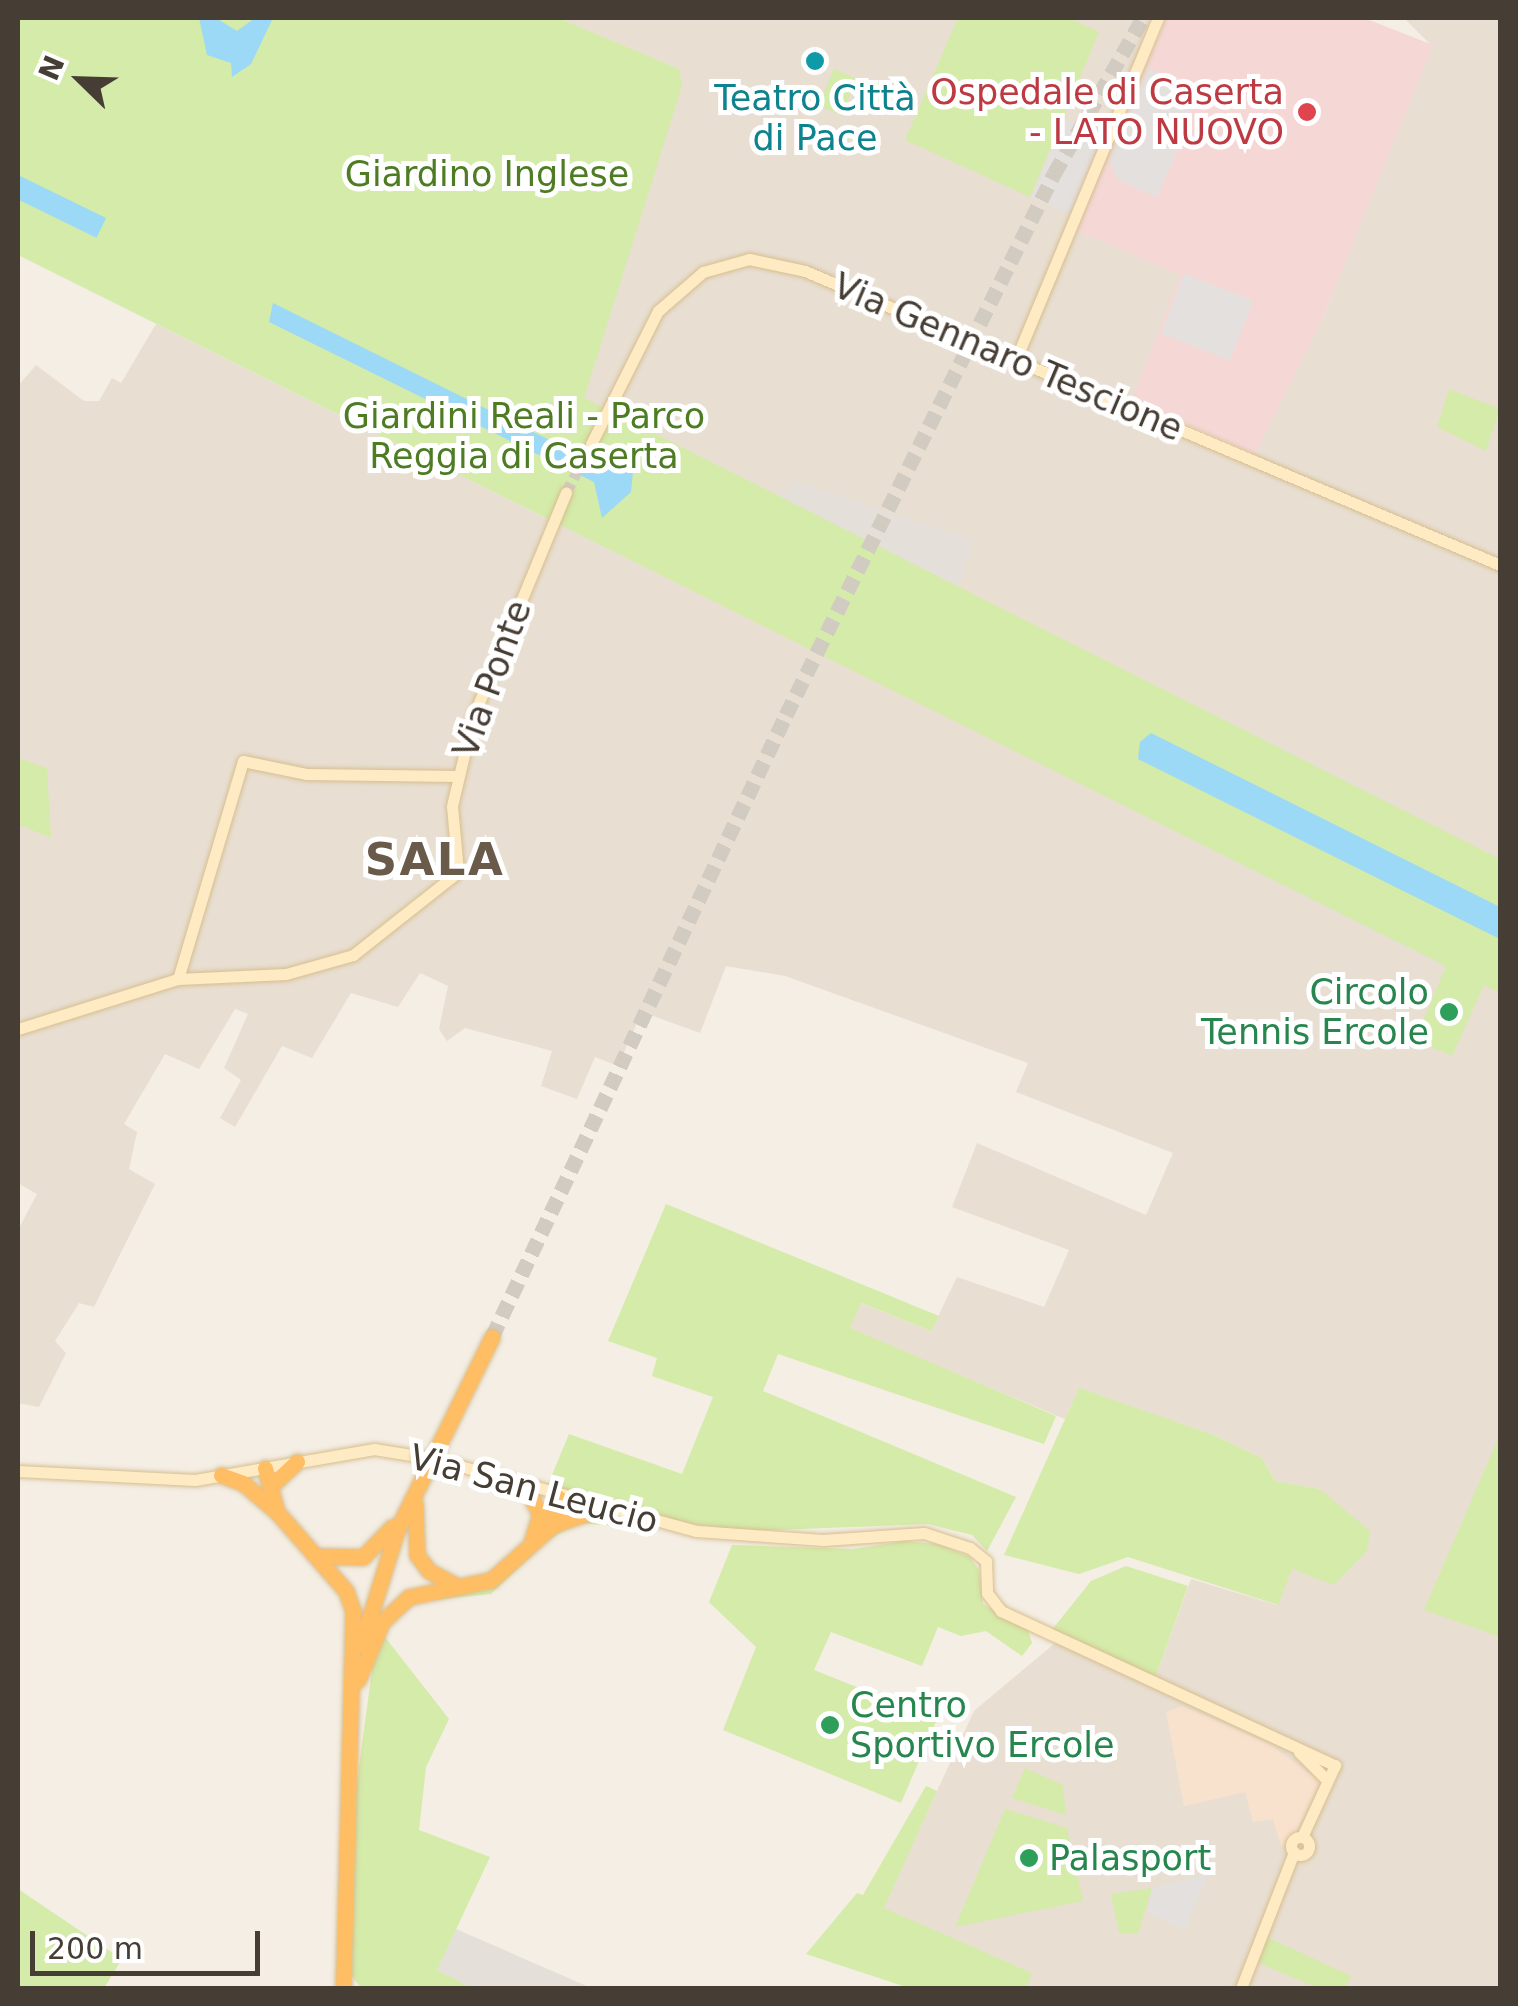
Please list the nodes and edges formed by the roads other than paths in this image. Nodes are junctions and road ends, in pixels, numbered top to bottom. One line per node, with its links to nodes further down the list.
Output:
1 (1158, 18): 2 (street)
2 (1016, 359): 3 (street, Via Gennaro Tescione); 5 (street, Via Gennaro Tescione)
3 (591, 444)
4 (566, 493): 6 (street, Via Ponte)
5 (1500, 565)
6 (457, 776): 7 (street, Via Ponte); 7 (street)
7 (178, 979): 8 (street)
8 (18, 1029)
9 (492, 1337): 14 (highway)
10 (297, 1462): 11 (street, Via San Leucio); 15 (street, Via San Leucio, bridge); 16 (highway)
11 (265, 1468): 13 (street, Via San Leucio); 16 (highway)
12 (18, 1472): 13 (street, Via San Leucio)
13 (221, 1475): 16 (highway)
14 (418, 1484): 20 (highway); 21 (highway); 22 (highway)
15 (526, 1487): 17 (street, Via San Leucio); 19 (highway)
16 (266, 1489): 20 (highway)
17 (558, 1497): 18 (street, Via San Leucio); 19 (highway)
18 (599, 1509): 19 (highway); 23 (street, Via San Leucio)
19 (546, 1520): 21 (highway)
20 (316, 1556): 22 (highway)
21 (462, 1587): 22 (highway)
22 (350, 1703): 25 (highway)
23 (1298, 1752): 24 (street); 24 (street)
24 (1327, 1780): 26 (street)
25 (343, 1988)
26 (1241, 1988)

